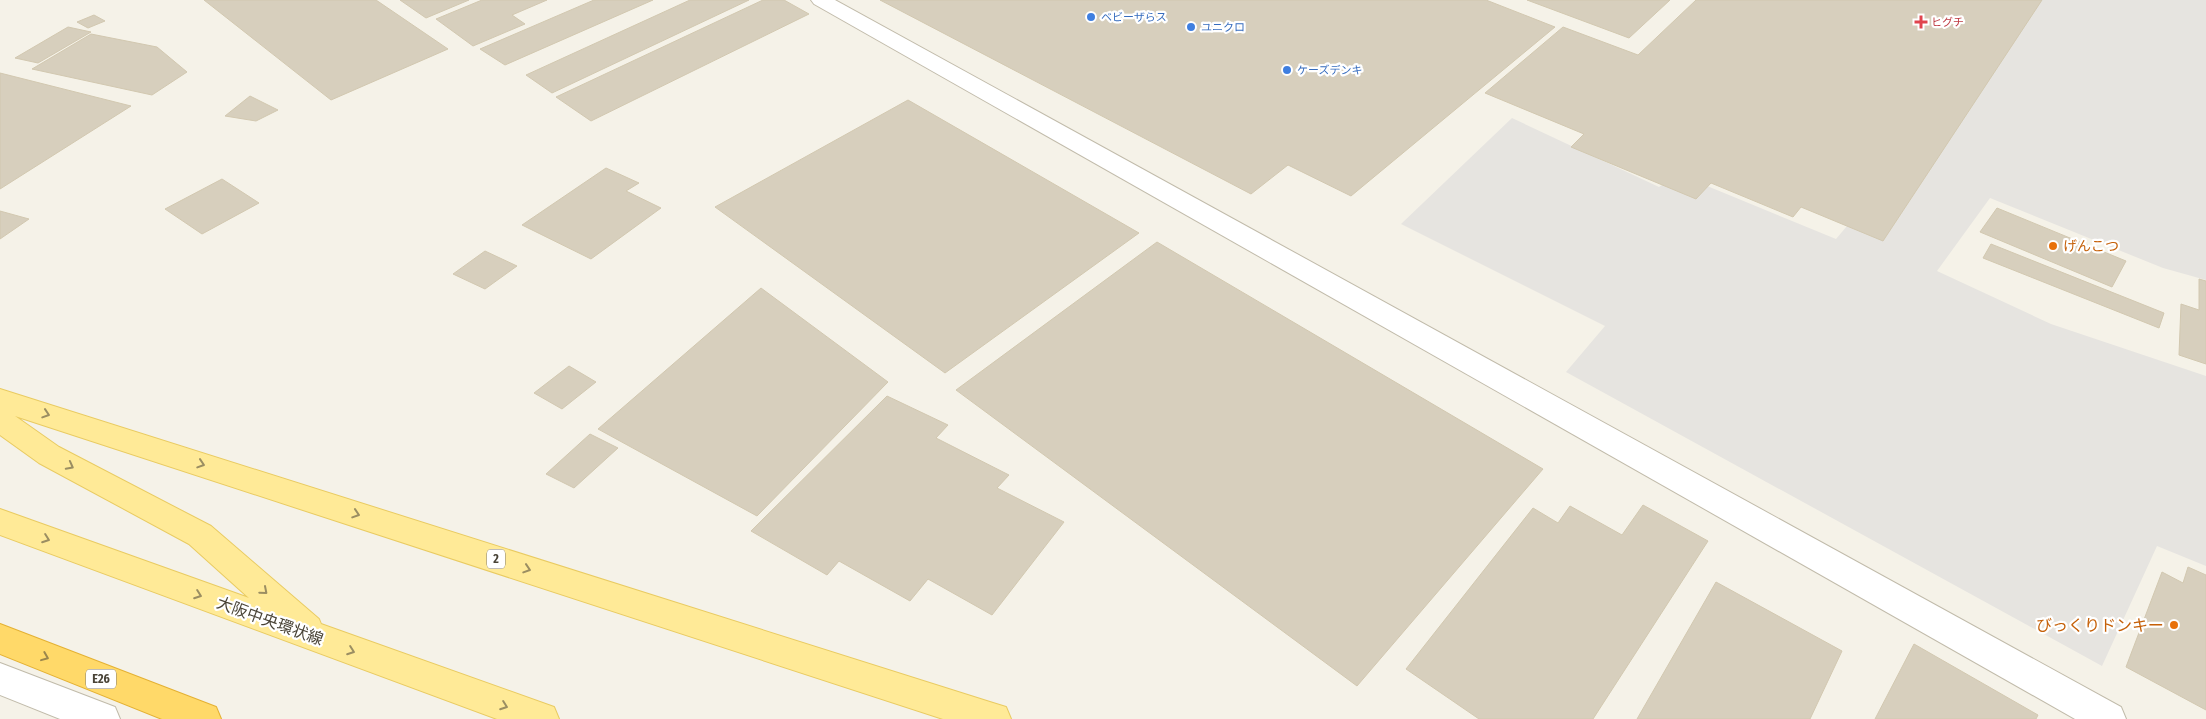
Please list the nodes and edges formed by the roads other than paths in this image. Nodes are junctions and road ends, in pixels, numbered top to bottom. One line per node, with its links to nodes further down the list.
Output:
1 (821, 0): 12 (street)
2 (0, 400): 11 (main road, 2, one-way to 11)
3 (0, 420): 6 (main road, one-way to 6)
4 (0, 522): 6 (main road, 大阪中央環状線, one-way to 6)
5 (0, 639): 9 (highway, E26, one-way to 9)
6 (318, 639): 10 (main road, 大阪中央環状線, one-way to 10)
7 (0, 679): 8 (street)
8 (102, 719)
9 (203, 719)
10 (541, 719)
11 (993, 719)
12 (2108, 719)

